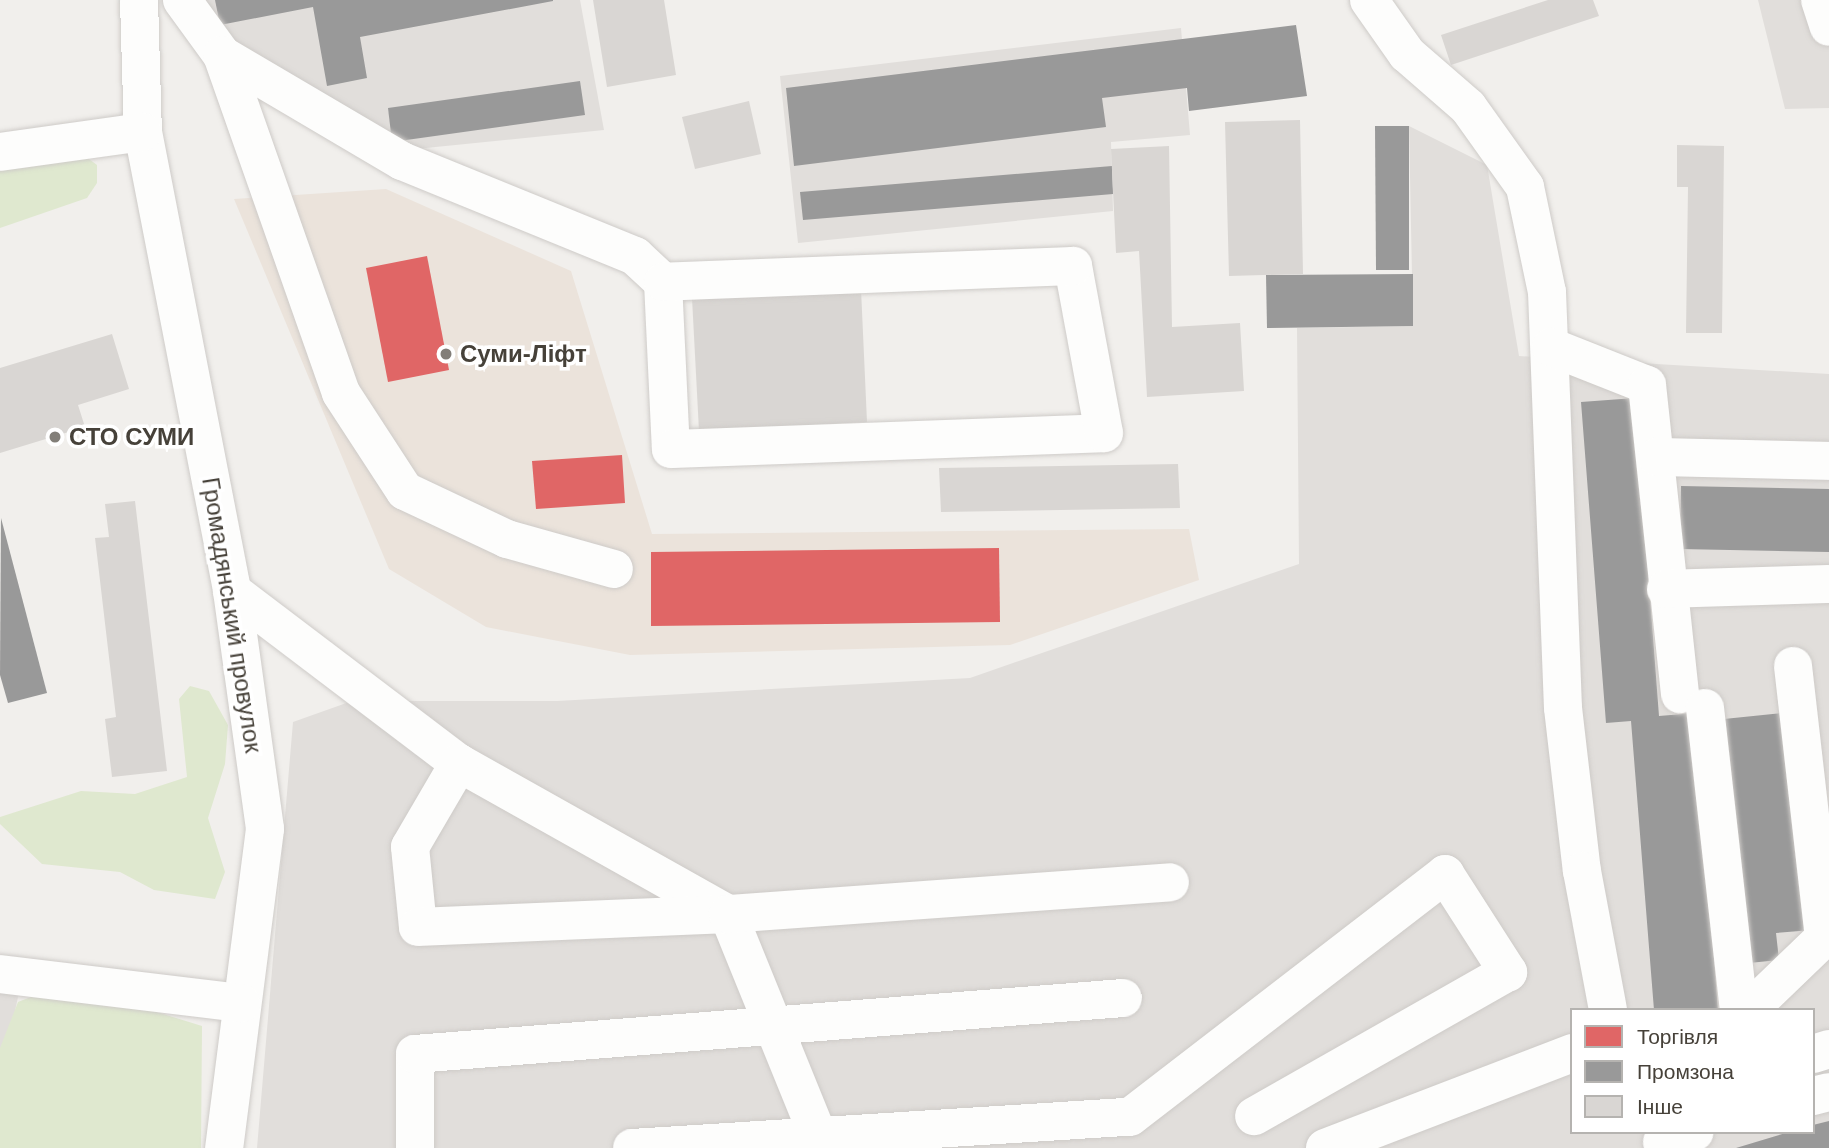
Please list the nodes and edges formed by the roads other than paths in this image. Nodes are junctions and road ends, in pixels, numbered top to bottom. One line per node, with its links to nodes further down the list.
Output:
1 (139, 0): 7 (street, Громадянський провулок)
2 (182, 0): 6 (street)
3 (1369, 0): 10 (street)
4 (1820, 0): 5 (street)
5 (1829, 27)
6 (222, 55): 9 (street); 13 (street)
7 (143, 132): 8 (street); 16 (street, Громадянський провулок)
8 (0, 152)
9 (663, 282): 9 (street)
10 (1550, 347): 11 (street); 25 (street)
11 (1657, 457): 12 (street); 15 (street)
12 (1829, 461)
13 (614, 569)
14 (1829, 584): 15 (street)
15 (1666, 589): 26 (street)
16 (232, 591): 18 (street); 24 (street, Громадянський провулок)
17 (1793, 666): 21 (street)
18 (459, 763): 20 (street); 20 (street)
19 (1170, 882): 20 (street)
20 (727, 914): 28 (street)
21 (1826, 936): 27 (street)
22 (0, 974): 24 (street)
23 (1123, 998): 28 (street)
24 (241, 1003): 32 (street, Громадянський провулок)
25 (1608, 1008)
26 (1739, 1008)
27 (1751, 1008)
28 (771, 1022): 31 (street); 33 (street)
29 (1570, 1054): 35 (street)
30 (1254, 1116): 31 (street)
31 (819, 1138): 34 (street)
32 (224, 1148)
33 (415, 1148)
34 (632, 1148)
35 (1325, 1148)

